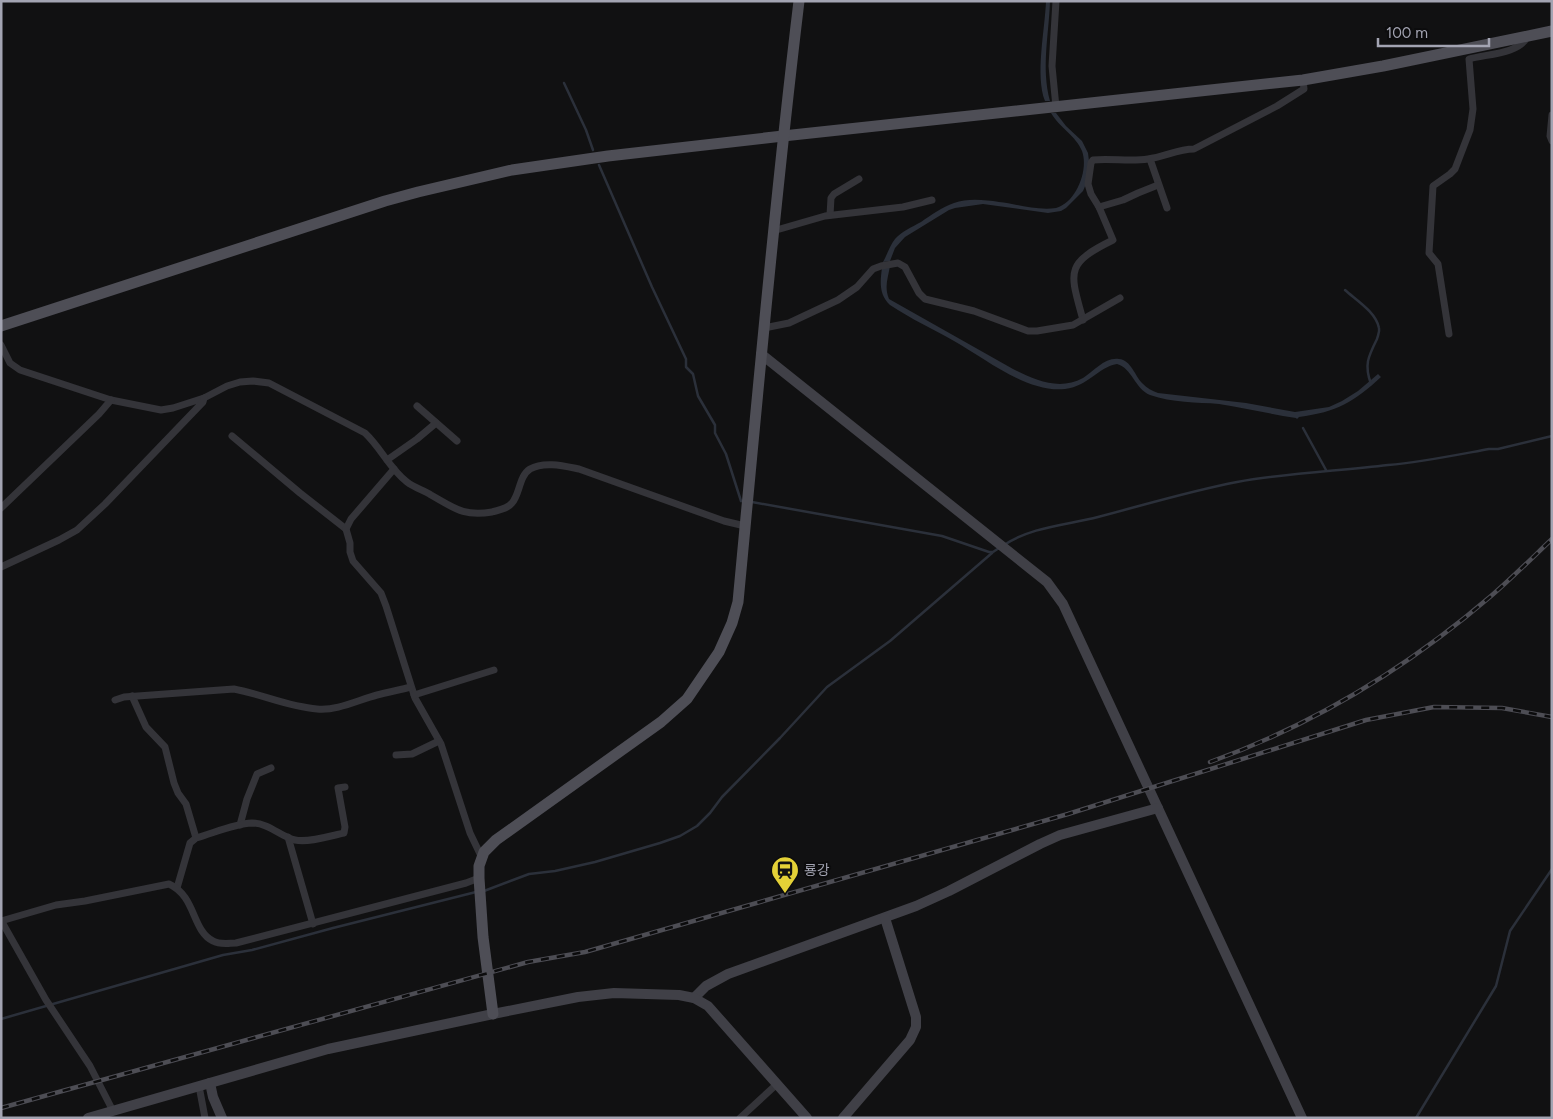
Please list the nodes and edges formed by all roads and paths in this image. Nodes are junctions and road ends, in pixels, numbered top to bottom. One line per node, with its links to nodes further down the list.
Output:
1 (799, 1): 8 (main road)
2 (1056, 1): 6 (street)
3 (1551, 34): 4 (main road)
4 (1527, 37): 5 (main road); 22 (street)
5 (1302, 80): 6 (main road); 10 (street)
6 (1050, 107): 8 (main road)
7 (1552, 115): 9 (street)
8 (783, 136): 17 (main road); 20 (main road)
9 (1552, 141)
10 (1150, 159): 12 (street); 14 (street)
11 (859, 178): 16 (street)
12 (1158, 185): 14 (street); 15 (street)
13 (932, 200): 16 (street)
14 (1099, 206): 19 (street)
15 (1167, 208)
16 (830, 215): 17 (street)
17 (773, 232): 21 (main road)
18 (1120, 298): 19 (street)
19 (1083, 320): 21 (street)
20 (1, 326)
21 (764, 328): 24 (main road)
22 (1448, 334)
23 (1, 345): 26 (street)
24 (761, 354): 34 (main road); 46 (street)
25 (204, 398): 26 (street); 31 (street); 36 (street)
26 (111, 400): 33 (street)
27 (417, 406): 28 (street)
28 (436, 423): 30 (street); 31 (street)
29 (232, 436): 35 (street)
30 (457, 441)
31 (386, 460): 32 (street)
32 (394, 469): 34 (street); 35 (street)
33 (1, 508)
34 (745, 526): 50 (main road)
35 (346, 529): 38 (street)
36 (1, 567)
37 (494, 670): 40 (street)
38 (411, 687): 39 (street); 40 (street)
39 (132, 696): 41 (street); 49 (street)
40 (414, 696): 42 (street)
41 (115, 700)
42 (439, 741): 43 (street); 50 (street)
43 (396, 755)
44 (271, 768): 47 (street)
45 (345, 787): 48 (street)
46 (1158, 808): 53 (street); 68 (street)
47 (240, 825): 48 (street); 49 (street)
48 (288, 837): 55 (street)
49 (196, 838): 52 (street)
50 (482, 858): 51 (main road)
51 (479, 887): 55 (street); 57 (main road)
52 (178, 888): 54 (street); 55 (street)
53 (885, 918): 56 (street); 67 (street)
54 (2, 921): 61 (street)
55 (312, 924)
56 (694, 998): 57 (street); 59 (street)
57 (493, 1014): 58 (street)
58 (210, 1083): 60 (street); 64 (street)
59 (777, 1084): 65 (street); 66 (street)
60 (199, 1086): 61 (street); 63 (street)
61 (113, 1111): 62 (street)
62 (88, 1118)
63 (205, 1118)
64 (222, 1118)
65 (740, 1118)
66 (807, 1118)
67 (843, 1118)
68 (1302, 1118)

